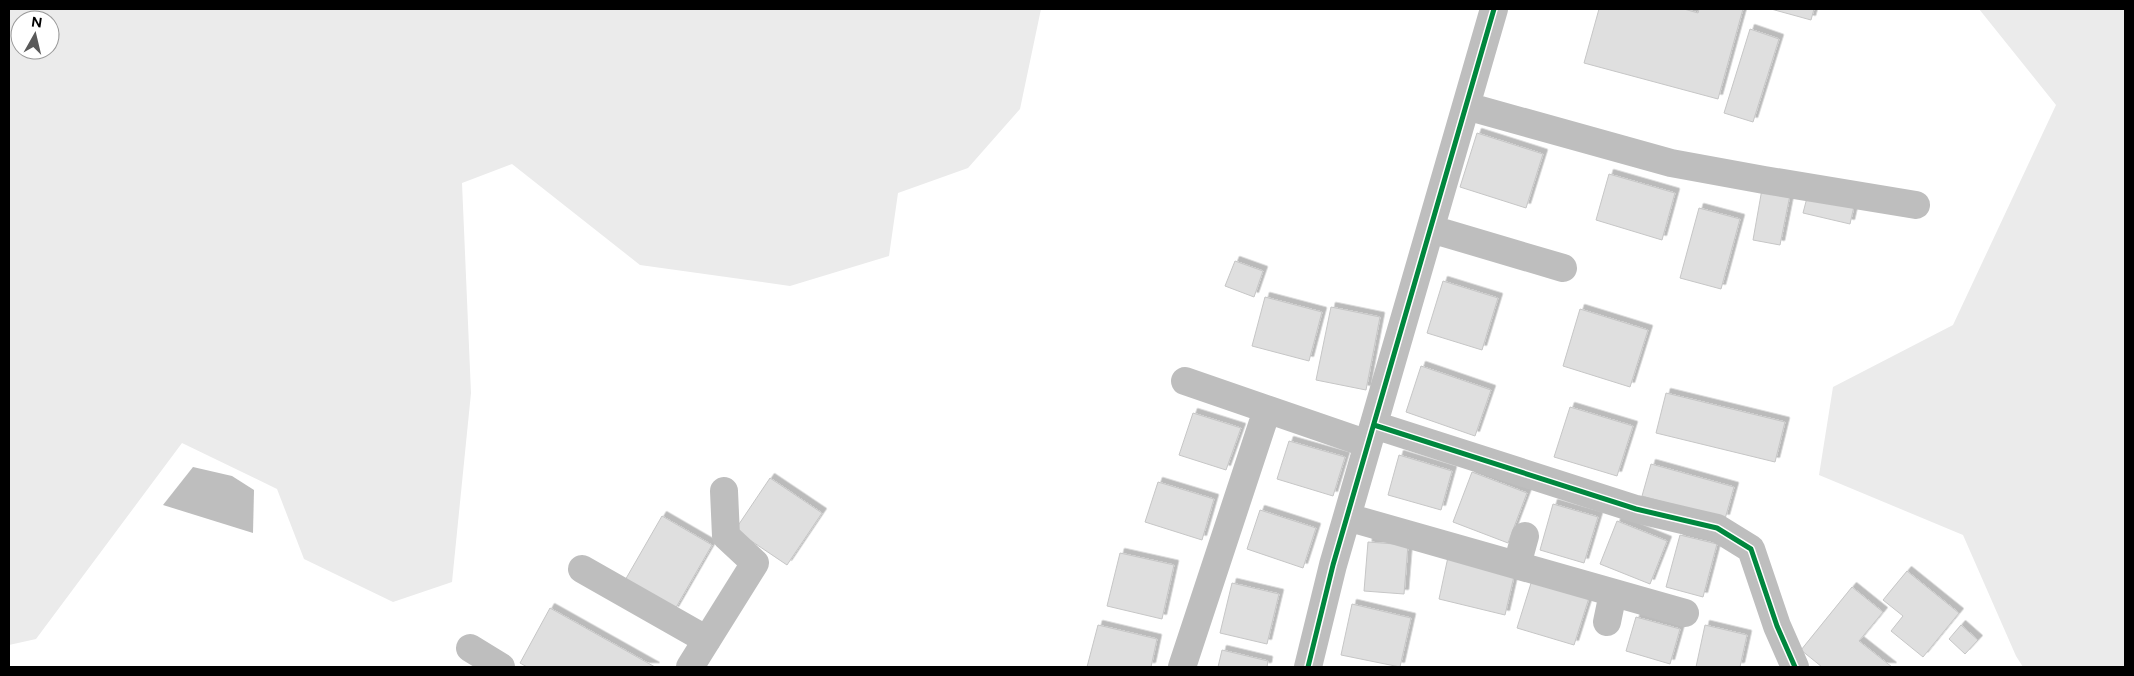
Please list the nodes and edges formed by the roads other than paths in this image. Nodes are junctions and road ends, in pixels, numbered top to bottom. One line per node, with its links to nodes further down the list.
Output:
1 (1494, 9): 2 (street)
2 (1466, 106): 3 (street); 4 (street)
3 (1916, 205)
4 (1431, 229): 5 (street); 8 (street)
5 (1563, 268)
6 (1185, 382): 7 (street)
7 (1267, 410): 8 (street); 21 (street)
8 (1371, 435): 10 (street); 23 (street)
9 (724, 491): 17 (street)
10 (1347, 517): 12 (street); 22 (street)
11 (1525, 536): 12 (street)
12 (1517, 565): 14 (street)
13 (582, 570): 17 (street)
14 (1613, 593): 15 (street); 16 (street)
15 (1685, 613)
16 (1607, 622)
17 (707, 640): 20 (street)
18 (470, 648): 19 (street)
19 (501, 667)
20 (690, 667)
21 (1182, 667)
22 (1308, 667)
23 (1795, 667)

